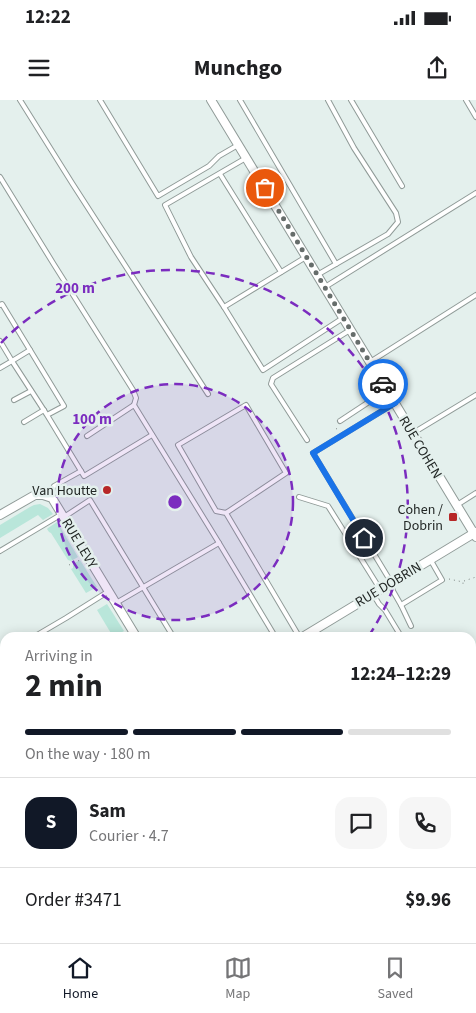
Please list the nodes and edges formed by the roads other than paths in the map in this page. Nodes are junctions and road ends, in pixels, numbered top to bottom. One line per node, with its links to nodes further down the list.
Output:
1 (20, 100): 32 (lane)
2 (100, 100): 9 (lane)
3 (211, 100): 9 (street, RUE COHEN)
4 (240, 100): 16 (lane)
5 (328, 100): 16 (lane)
6 (351, 100): 13 (lane)
7 (466, 100): 8 (lane)
8 (476, 117)
9 (238, 145): 10 (street, RUE COHEN)
10 (246, 158): 11 (lane); 15 (street, RUE COHEN)
11 (220, 174): 17 (lane); 22 (lane)
12 (0, 177): 36 (lane)
13 (402, 186)
14 (476, 193): 19 (lane)
15 (306, 257): 17 (lane); 18 (street, RUE COHEN)
16 (336, 264): 18 (lane)
17 (281, 272): 22 (lane)
18 (318, 276): 19 (street, RUE COHEN)
19 (324, 287): 23 (street, RUE COHEN)
20 (476, 295): 28 (lane)
21 (0, 305): 26 (lane)
22 (224, 307): 23 (lane)
23 (343, 318): 24 (street, RUE COHEN)
24 (350, 330): 28 (street, RUE COHEN); 44 (lane)
25 (0, 341): 27 (lane)
26 (30, 350): 27 (lane); 38 (lane)
27 (12, 362): 29 (lane); 30 (lane)
28 (370, 362): 31 (street, RUE COHEN)
29 (0, 368)
30 (31, 390): 34 (lane); 37 (lane)
31 (387, 390): 35 (street, RUE COHEN); 39 (lane)
32 (208, 394)
33 (476, 395): 41 (lane)
34 (14, 400)
35 (395, 403): 41 (street, RUE COHEN); 57 (lane)
36 (134, 405): 42 (lane); 43 (lane)
37 (44, 410): 38 (lane); 40 (lane)
38 (48, 415): 45 (lane)
39 (340, 421)
40 (24, 422)
41 (413, 433): 49 (street, RUE COHEN)
42 (152, 435): 45 (lane); 54 (lane)
43 (87, 436)
44 (307, 440)
45 (81, 471): 47 (lane)
46 (476, 493): 49 (lane)
47 (49, 497): 51 (street); 52 (street, RUE LEVY)
48 (299, 498): 60 (lane)
49 (456, 505): 53 (street, RUE COHEN)
50 (226, 513): 50 (lane); 68 (lane)
51 (0, 515)
52 (63, 516): 55 (lane); 58 (lane); 59 (street, RUE LEVY)
53 (475, 534): 56 (street, RUE DOBRIN)
54 (219, 543): 58 (lane); 67 (lane)
55 (0, 551)
56 (430, 558): 57 (street, RUE DOBRIN); 62 (lane)
57 (391, 582): 60 (street, RUE DOBRIN); 62 (lane)
58 (143, 588): 61 (lane); 66 (lane)
59 (109, 591): 61 (street, RUE LEVY); 64 (lane)
60 (376, 591): 69 (street, RUE DOBRIN); 70 (lane)
61 (116, 604): 65 (street, RUE LEVY)
62 (401, 605): 63 (lane)
63 (411, 626)
64 (42, 632)
65 (133, 632)
66 (170, 632)
67 (272, 632)
68 (301, 632)
69 (312, 632)
70 (398, 632)

